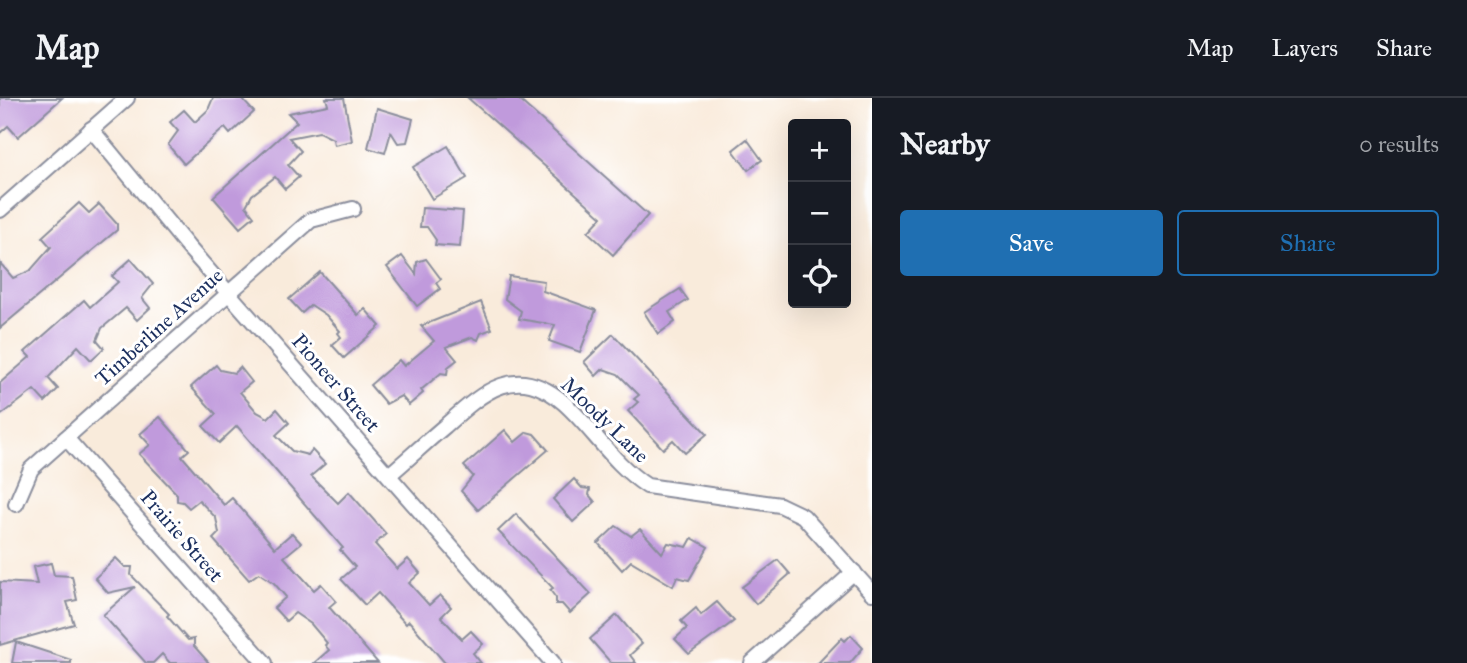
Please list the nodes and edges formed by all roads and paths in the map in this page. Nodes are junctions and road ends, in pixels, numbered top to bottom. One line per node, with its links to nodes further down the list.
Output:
1 (127, 98): 2 (street)
2 (91, 129): 4 (street); 5 (street, Pioneer Street)
3 (353, 209): 5 (street, Timberline Avenue)
4 (0, 210)
5 (229, 293): 6 (street, Timberline Avenue); 7 (street, Pioneer Street)
6 (66, 438): 8 (street, Timberline Avenue); 11 (street, Prairie Street)
7 (389, 475): 9 (street, Moody Lane); 12 (street, Pioneer Street)
8 (16, 504)
9 (854, 572): 10 (street, Moody Lane); 13 (street)
10 (872, 593)
11 (265, 663)
12 (553, 663)
13 (752, 663)

